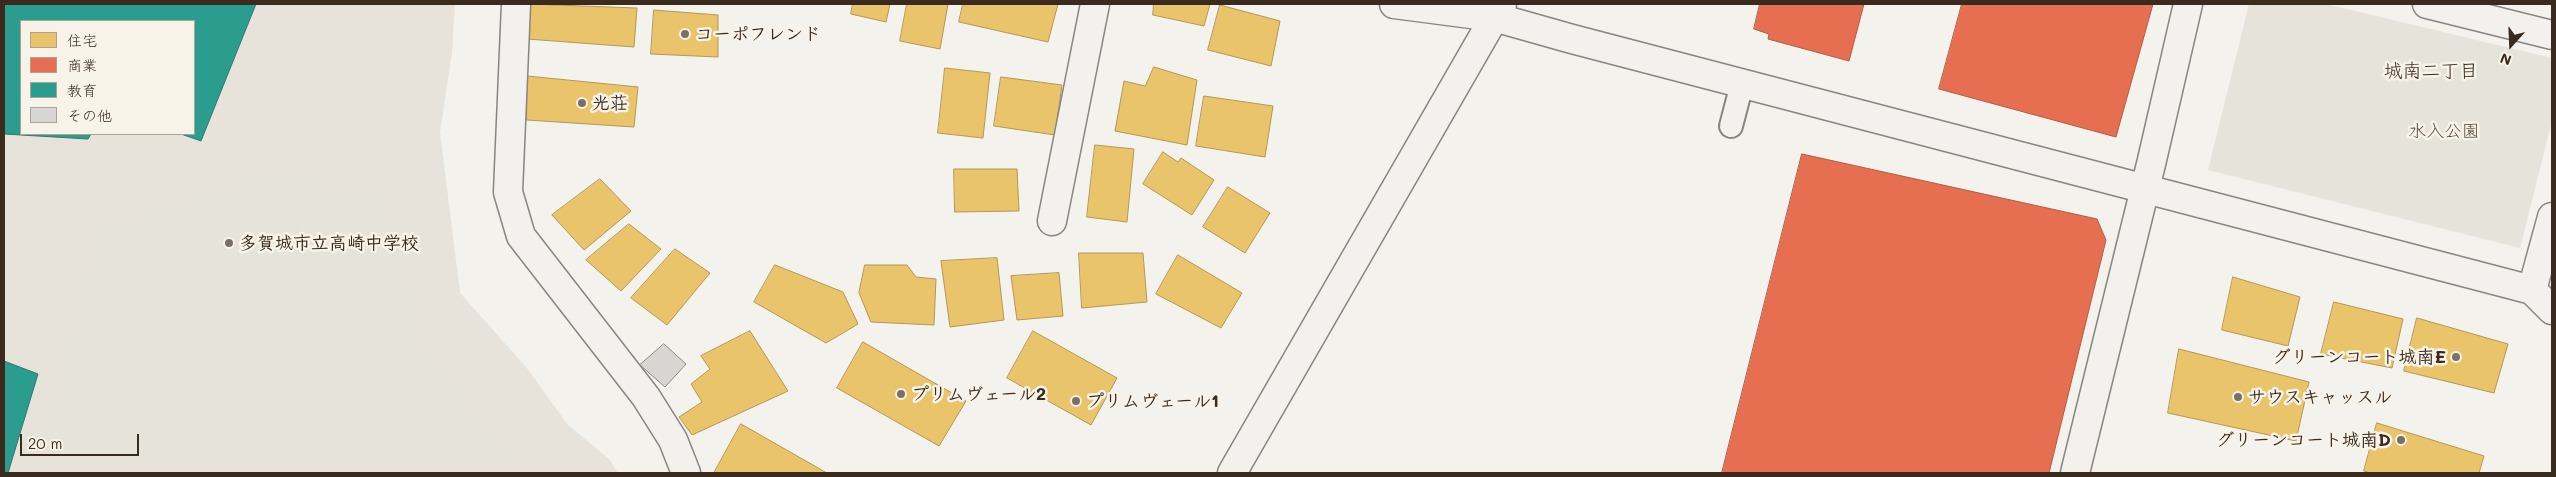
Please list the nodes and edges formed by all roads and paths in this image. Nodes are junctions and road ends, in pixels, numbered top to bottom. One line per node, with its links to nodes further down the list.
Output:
1 (516, 4): 15 (street)
2 (1095, 4): 12 (street)
3 (1394, 4): 6 (street)
4 (2188, 4): 10 (street)
5 (2427, 4): 7 (street)
6 (1498, 10): 8 (street); 16 (street)
7 (2552, 35)
8 (1742, 84): 9 (lane); 10 (street)
9 (1731, 126)
10 (2145, 190): 13 (street); 17 (street)
11 (2552, 217): 13 (street)
12 (1052, 221)
13 (2532, 290): 14 (street)
14 (2552, 310)
15 (686, 473)
16 (1232, 473)
17 (2075, 473)

